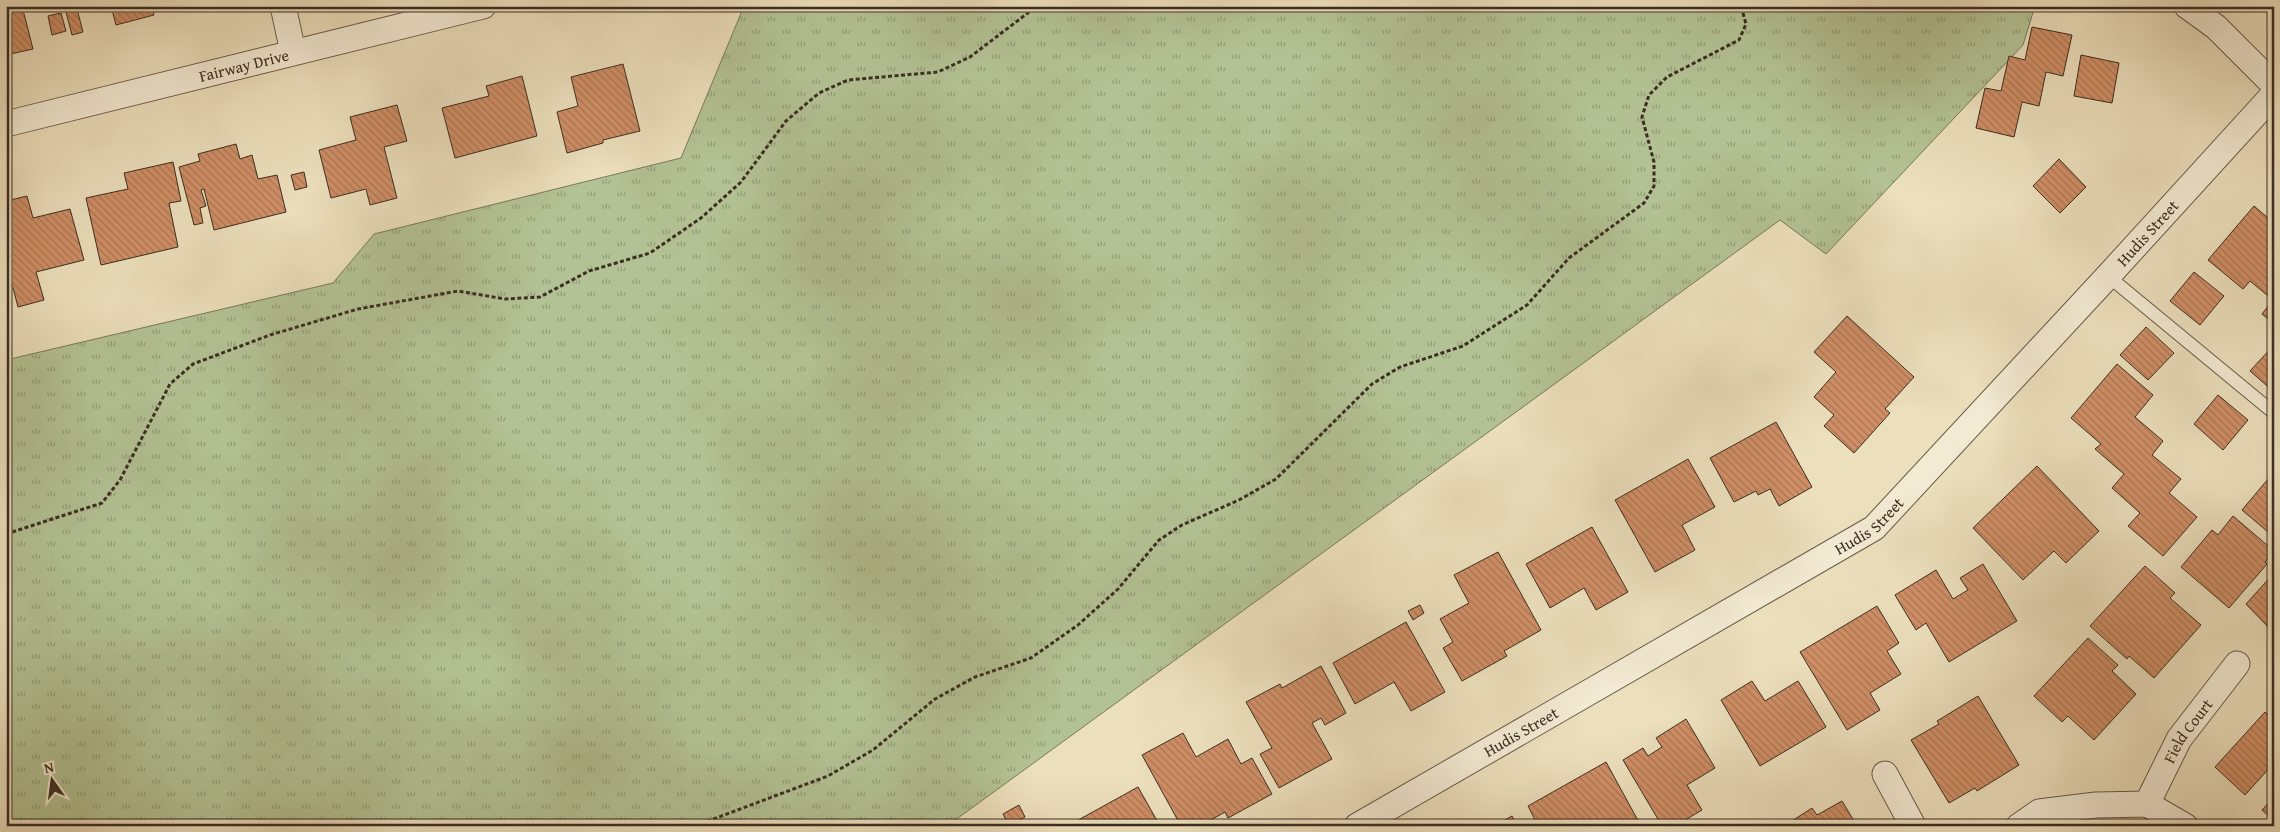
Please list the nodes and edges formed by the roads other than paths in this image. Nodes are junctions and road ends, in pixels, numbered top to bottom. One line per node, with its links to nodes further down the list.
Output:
1 (283, 6): 4 (street)
2 (482, 6): 4 (street, Fairway Drive)
3 (2187, 6): 5 (street)
4 (293, 52): 7 (street, Fairway Drive)
5 (2274, 85)
6 (2274, 94): 8 (street, Hudis Street)
7 (6, 124)
8 (2108, 276): 9 (lane); 13 (street, Hudis Street)
9 (2274, 413)
10 (2237, 664): 12 (street, Field Court)
11 (1885, 774): 14 (street)
12 (2147, 804): 15 (street); 16 (street)
13 (1357, 826)
14 (1913, 826)
15 (2019, 826)
16 (2185, 826)

